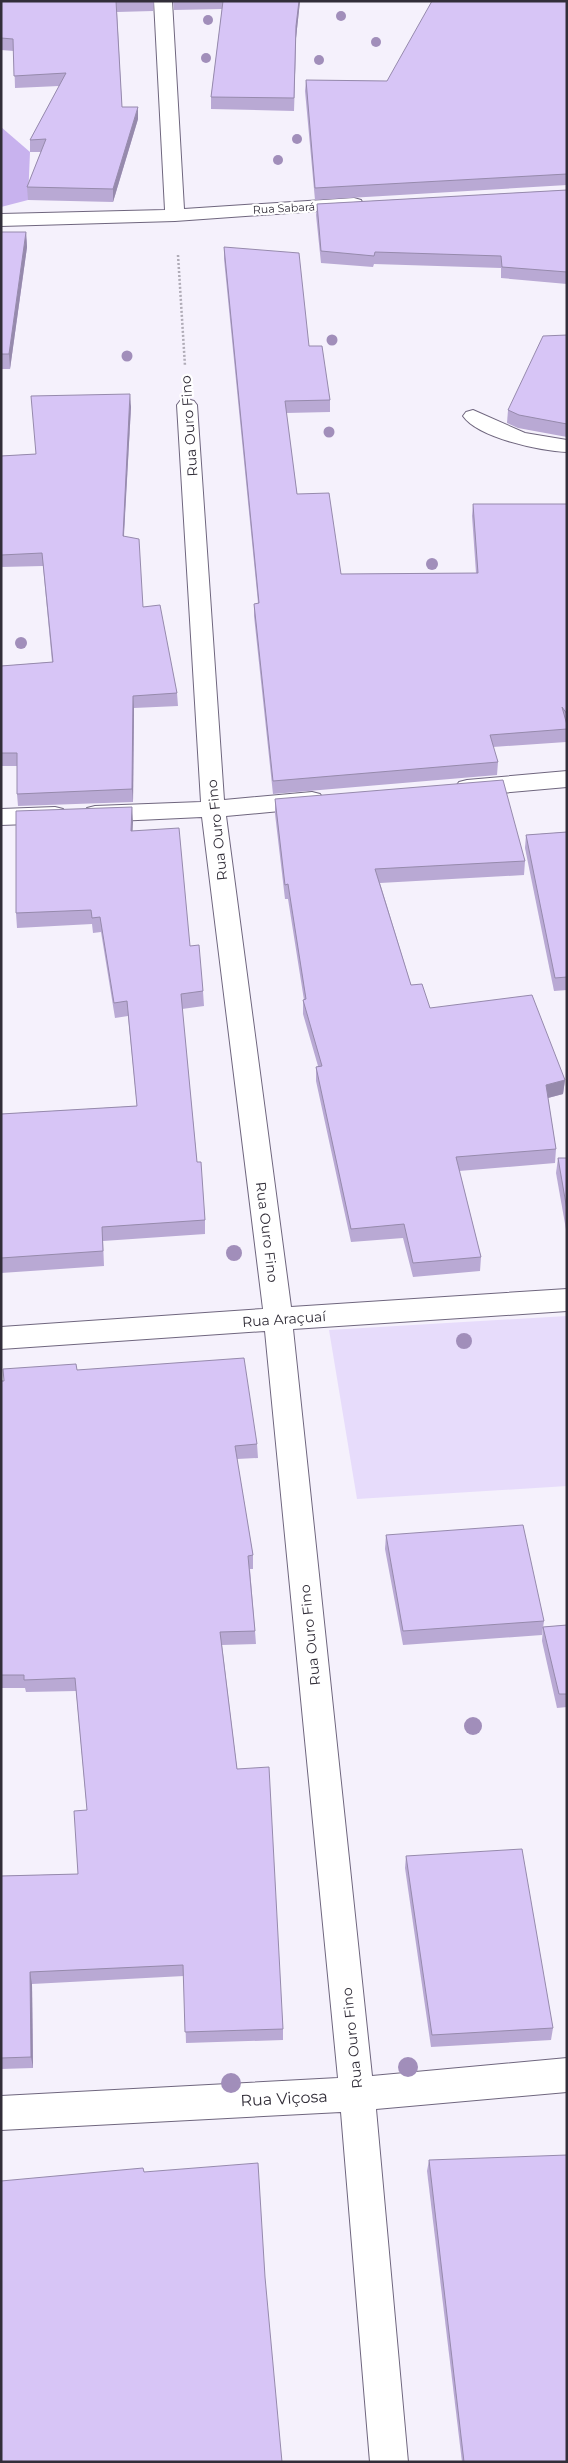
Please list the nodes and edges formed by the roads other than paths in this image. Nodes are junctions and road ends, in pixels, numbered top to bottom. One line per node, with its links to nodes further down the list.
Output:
1 (163, 1): 3 (street)
2 (371, 204): 3 (street, Rua Sabará)
3 (175, 214): 4 (street, Rua Sabará)
4 (1, 220)
5 (188, 405): 11 (street, Rua Ouro Fino)
6 (473, 416): 7 (street)
7 (567, 446)
8 (567, 779): 9 (street)
9 (449, 789)
10 (331, 799): 11 (street)
11 (213, 809): 12 (street); 14 (street, Rua Ouro Fino)
12 (1, 818)
13 (567, 1300): 14 (street, Rua Araçuaí)
14 (278, 1319): 15 (street, Rua Araçuaí); 17 (street, Rua Ouro Fino)
15 (1, 1338)
16 (567, 2075): 17 (street, Rua Viçosa)
17 (357, 2094): 18 (street, Rua Viçosa); 19 (street, Rua Ouro Fino)
18 (1, 2113)
19 (389, 2462)

